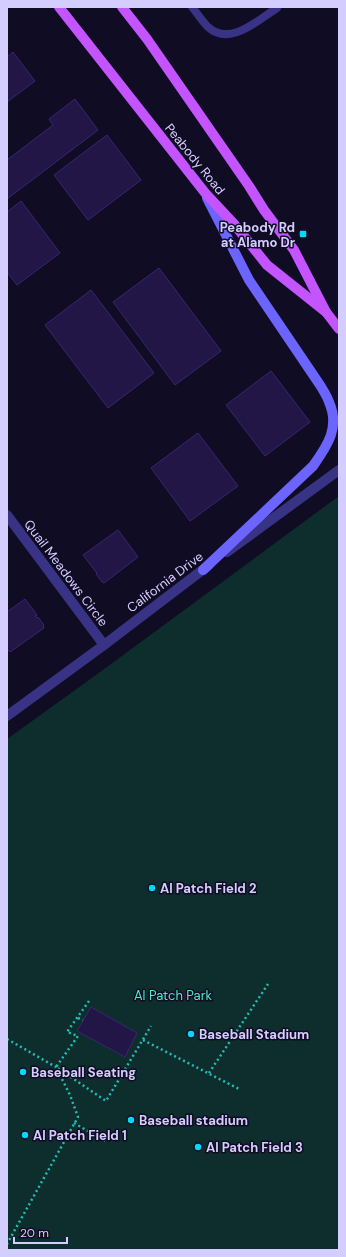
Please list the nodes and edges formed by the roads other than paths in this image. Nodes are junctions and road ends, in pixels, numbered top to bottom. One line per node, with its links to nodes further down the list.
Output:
1 (59, 7): 5 (main road, Peabody Road)
2 (122, 7): 6 (main road, Peabody Road)
3 (192, 7): 4 (lane)
4 (277, 8)
5 (206, 194): 6 (main road, Peabody Road); 10 (main road)
6 (326, 312): 7 (main road, Peabody Road)
7 (339, 330)
8 (339, 470): 10 (street, California Drive)
9 (7, 515): 11 (street, Quail Meadows Circle)
10 (203, 570): 11 (street, California Drive)
11 (104, 646): 12 (street, California Drive)
12 (7, 716)

